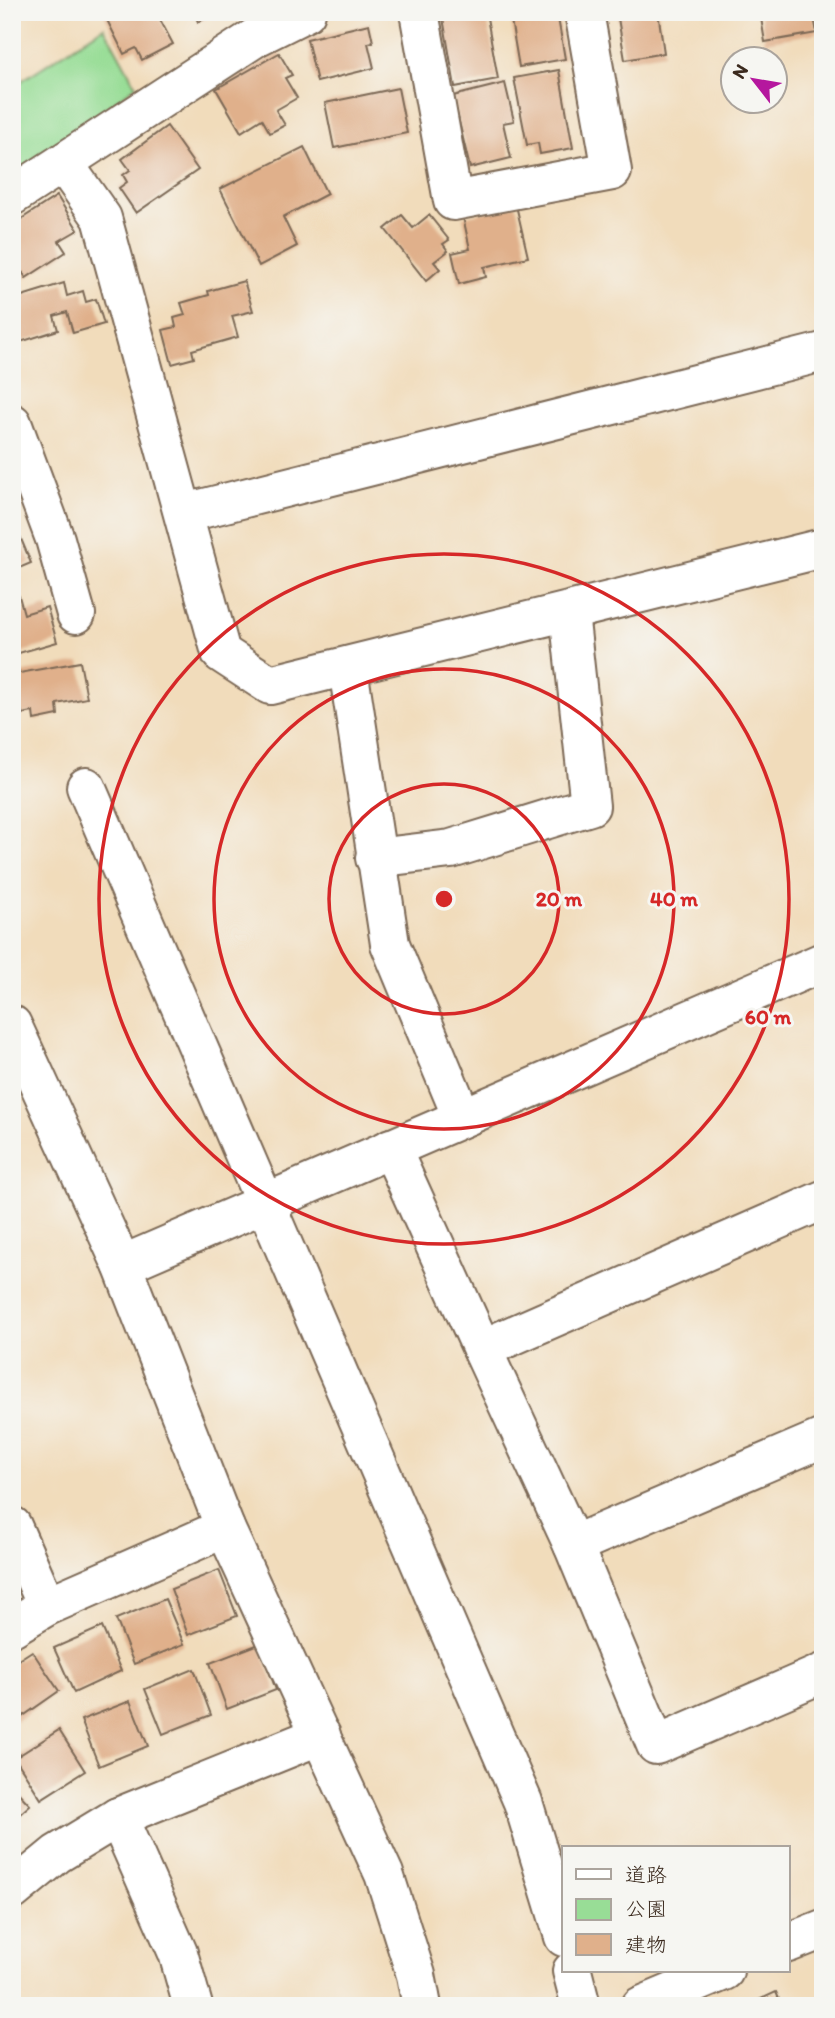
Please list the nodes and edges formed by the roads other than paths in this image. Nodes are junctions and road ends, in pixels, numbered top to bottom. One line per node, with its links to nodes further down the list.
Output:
1 (306, 12): 4 (street)
2 (419, 12): 3 (street)
3 (584, 12)
4 (64, 164): 5 (street); 8 (street)
5 (12, 196)
6 (823, 352): 8 (street)
7 (12, 423): 11 (street)
8 (185, 513): 12 (street)
9 (823, 548): 10 (street)
10 (569, 612): 12 (street); 14 (street)
11 (75, 614)
12 (348, 668): 14 (street)
13 (86, 787): 20 (street)
14 (375, 858): 17 (street)
15 (823, 962): 17 (street)
16 (12, 1026): 21 (street)
17 (462, 1117): 18 (street)
18 (391, 1149): 20 (street); 22 (street)
19 (823, 1200): 22 (street)
20 (266, 1202): 21 (street); 34 (street)
21 (122, 1265): 25 (street)
22 (482, 1349): 26 (street)
23 (823, 1438): 26 (street)
24 (12, 1526): 27 (street)
25 (225, 1528): 27 (street); 30 (street)
26 (573, 1545): 29 (street)
27 (47, 1606): 28 (street)
28 (12, 1627)
29 (823, 1673)
30 (321, 1735): 31 (street); 39 (street)
31 (118, 1817): 32 (street); 38 (street)
32 (12, 1891)
33 (823, 1929): 35 (street)
34 (562, 1930)
35 (790, 1943)
36 (572, 1972): 40 (street)
37 (722, 1972): 41 (street)
38 (193, 2006)
39 (422, 2006)
40 (581, 2006)
41 (641, 2006)

